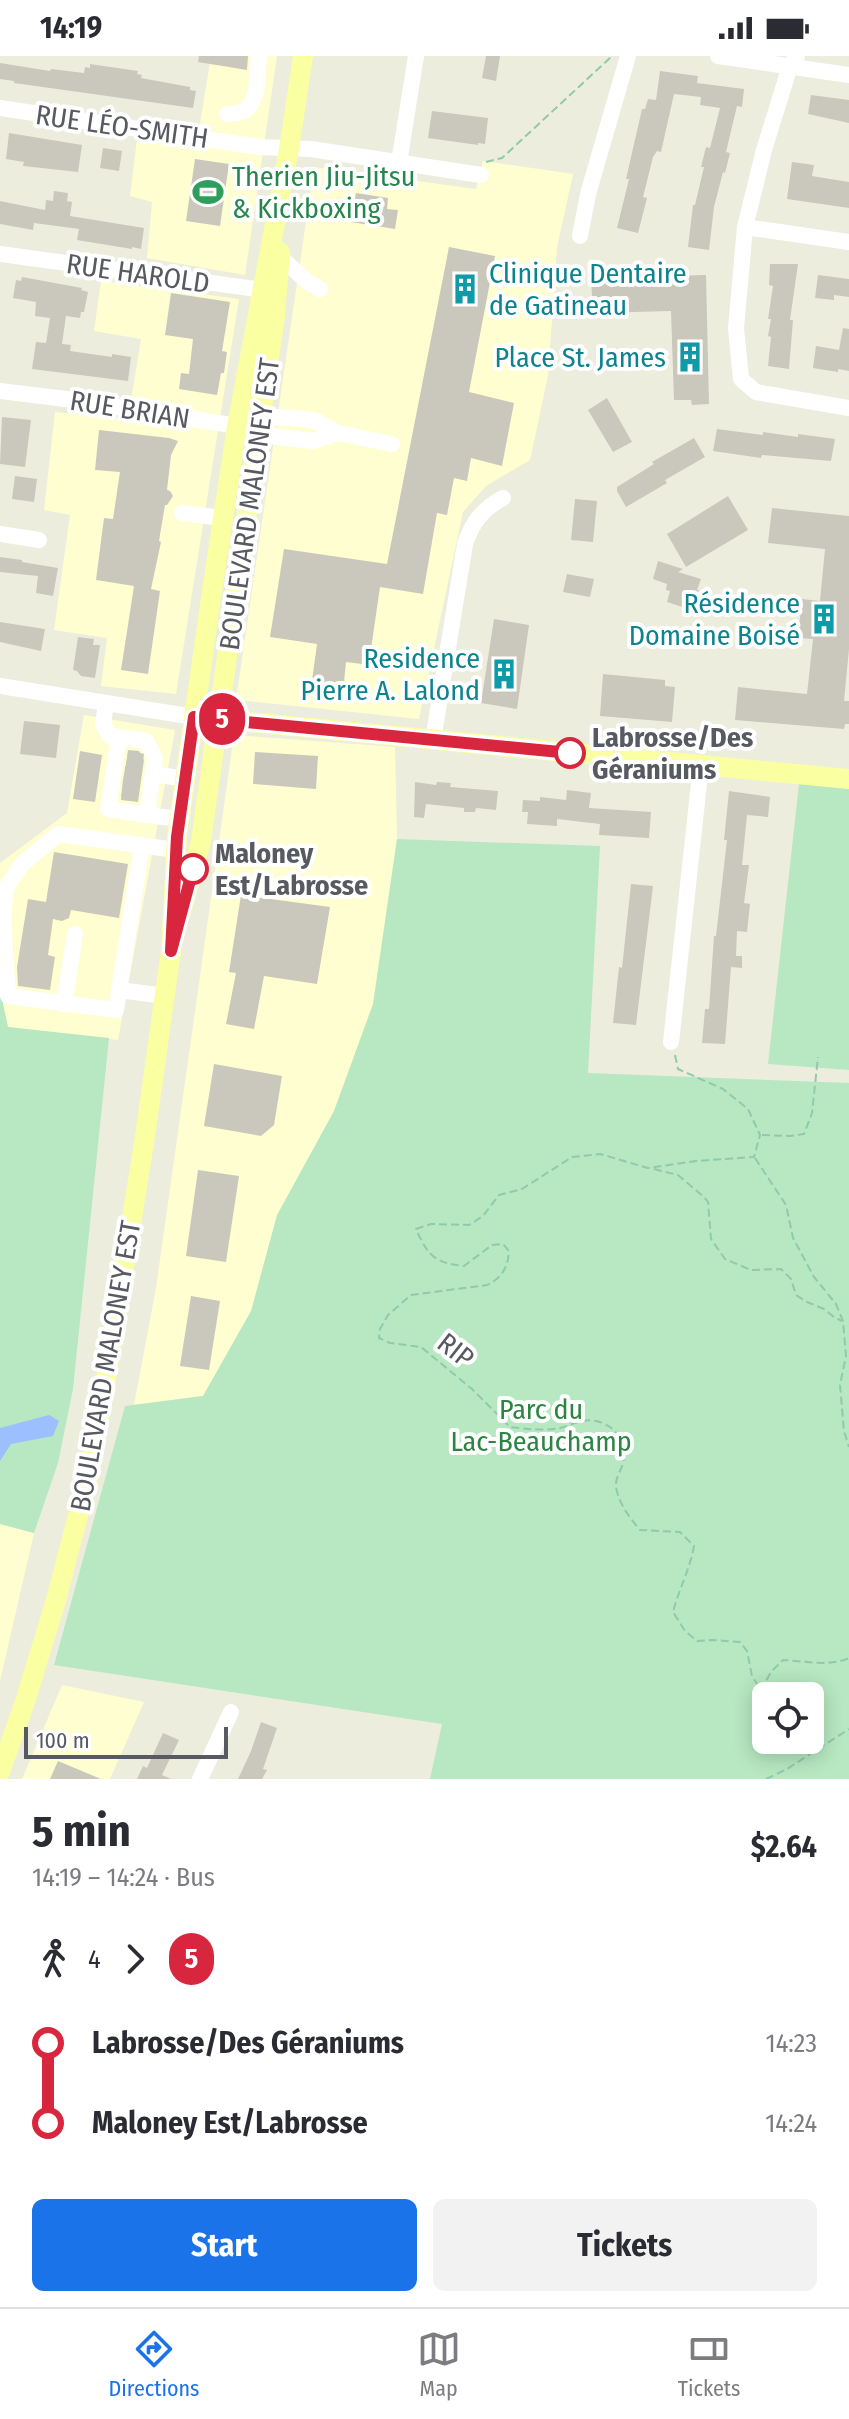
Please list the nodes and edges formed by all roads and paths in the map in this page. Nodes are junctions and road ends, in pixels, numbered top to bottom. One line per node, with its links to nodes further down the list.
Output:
1 (259, 56): 10 (street)
2 (303, 56): 11 (main road, BOULEVARD MALONEY EST)
3 (416, 56): 12 (street)
4 (612, 56): 13 (path)
5 (628, 56): 15 (street)
6 (718, 56): 7 (street)
7 (794, 61): 8 (street); 14 (street)
8 (849, 75)
9 (0, 108): 11 (street, RUE LÉO-SMITH)
10 (227, 114)
11 (289, 149): 12 (street, RUE LÉO-SMITH); 18 (main road, BOULEVARD MALONEY EST); 20 (main road, BOULEVARD MALONEY EST)
12 (399, 163): 13 (street, RUE LÉO-SMITH)
13 (481, 169)
14 (745, 227): 16 (street); 22 (street)
15 (580, 236)
16 (849, 242)
17 (0, 254): 20 (street, RUE HAROLD)
18 (280, 257): 19 (street); 20 (main road, BOULEVARD MALONEY EST)
19 (320, 289)
20 (269, 291): 23 (main road, BOULEVARD MALONEY EST); 24 (main road, BOULEVARD MALONEY EST)
21 (0, 391): 23 (street, RUE BRIAN)
22 (849, 408)
23 (237, 426): 24 (street, RUE BRIAN); 28 (main road, BOULEVARD MALONEY EST)
24 (262, 427): 25 (street); 34 (main road, BOULEVARD MALONEY EST)
25 (392, 444)
26 (503, 498): 36 (street)
27 (182, 513): 28 (street)
28 (223, 518): 33 (main road, BOULEVARD MALONEY EST)
29 (0, 534): 30 (street)
30 (39, 540)
31 (0, 686): 32 (street)
32 (106, 703): 33 (street); 35 (street)
33 (194, 717): 34 (main road); 39 (main road, BOULEVARD MALONEY EST)
34 (219, 719): 36 (main road); 46 (main road, BOULEVARD MALONEY EST)
35 (119, 738): 38 (street); 41 (street)
36 (433, 740): 37 (main road)
37 (701, 765): 40 (main road); 50 (street)
38 (148, 777): 39 (street); 41 (street)
39 (186, 779): 42 (main road, BOULEVARD MALONEY EST)
40 (849, 779)
41 (147, 815): 42 (street)
42 (179, 819): 44 (main road, BOULEVARD MALONEY EST)
43 (142, 845): 44 (street); 47 (street); 49 (street)
44 (176, 850): 46 (main road, BOULEVARD MALONEY EST)
45 (75, 934): 49 (street)
46 (171, 951): 48 (main road, BOULEVARD MALONEY EST)
47 (119, 990): 48 (street); 49 (street)
48 (165, 996): 60 (main road, BOULEVARD MALONEY EST)
49 (64, 1004)
50 (671, 1042): 52 (path)
51 (818, 1057): 52 (path)
52 (760, 1135): 53 (path)
53 (754, 1157): 54 (path, RIP); 55 (path)
54 (652, 1168): 55 (path, RIP); 57 (path, RIP)
55 (843, 1321): 56 (path)
56 (849, 1447)
57 (849, 1658)
58 (231, 1712): 61 (street)
59 (849, 1729): 62 (path)
60 (0, 1772)
61 (200, 1779)
62 (766, 1779)

